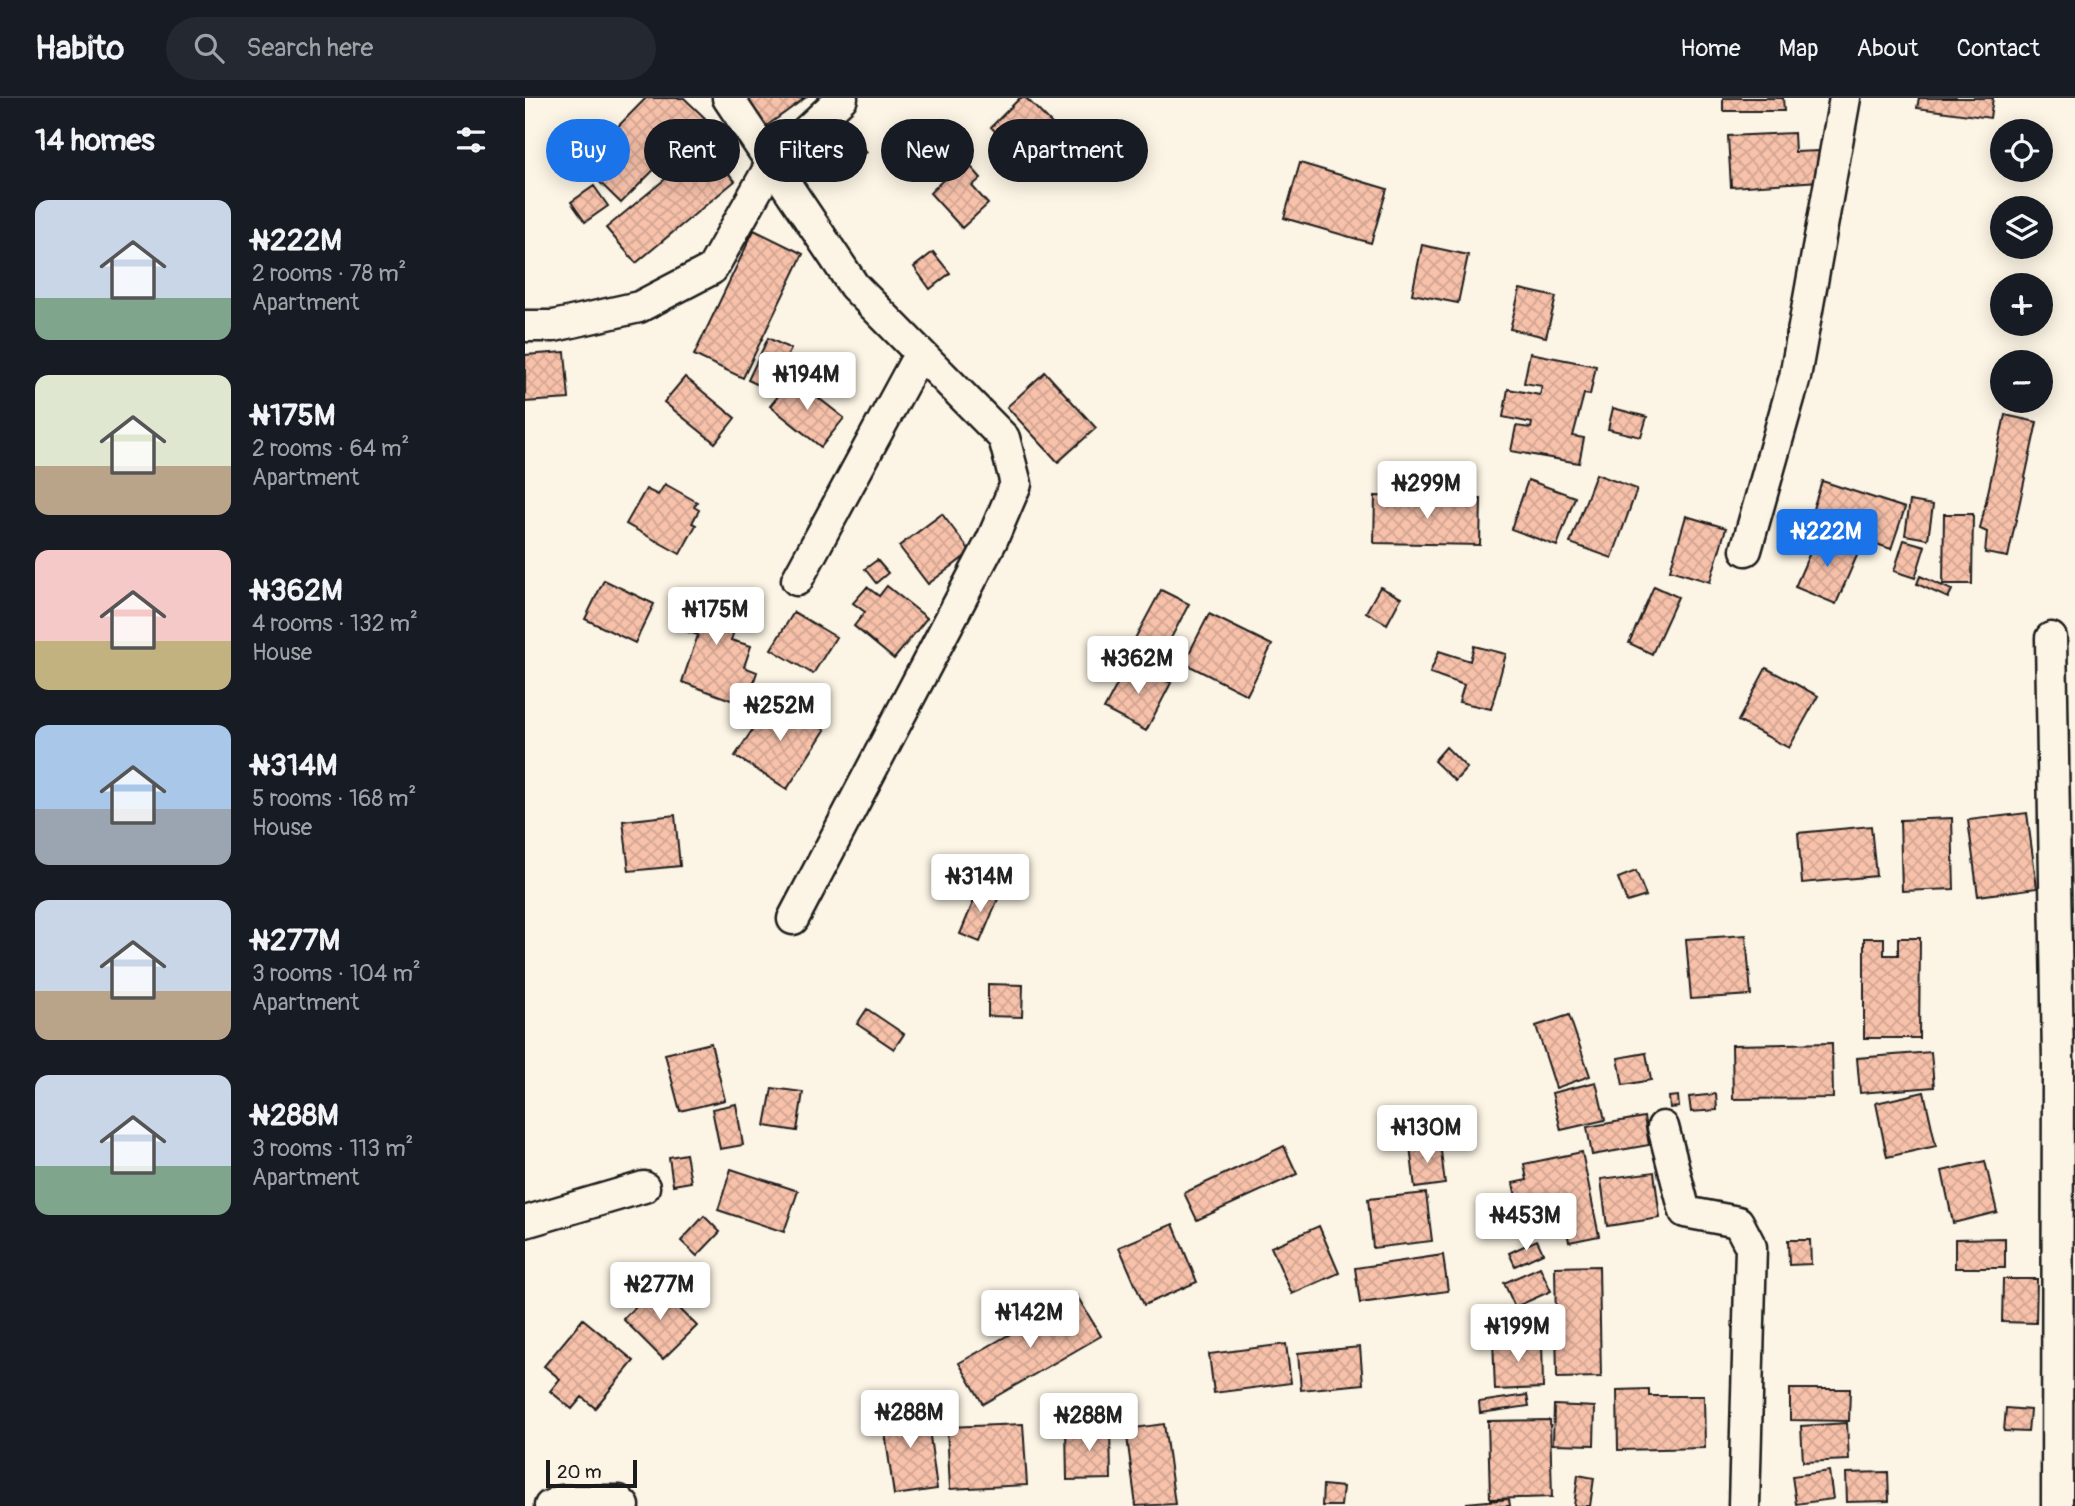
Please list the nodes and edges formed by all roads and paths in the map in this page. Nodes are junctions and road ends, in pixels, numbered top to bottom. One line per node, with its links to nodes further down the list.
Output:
1 (728, 98): 5 (street)
2 (842, 98): 4 (street)
3 (1845, 98): 10 (street)
4 (819, 119)
5 (754, 136)
6 (761, 182): 8 (street)
7 (785, 182): 9 (street)
8 (525, 326)
9 (920, 353): 11 (street); 13 (street)
10 (1746, 550)
11 (797, 580)
12 (2051, 638): 14 (street)
13 (793, 919)
14 (2067, 1061): 21 (street)
15 (1663, 1126): 20 (street)
16 (644, 1187): 17 (street)
17 (525, 1222)
18 (550, 1506): 19 (street)
19 (624, 1506)
20 (1744, 1506)
21 (2057, 1506)

